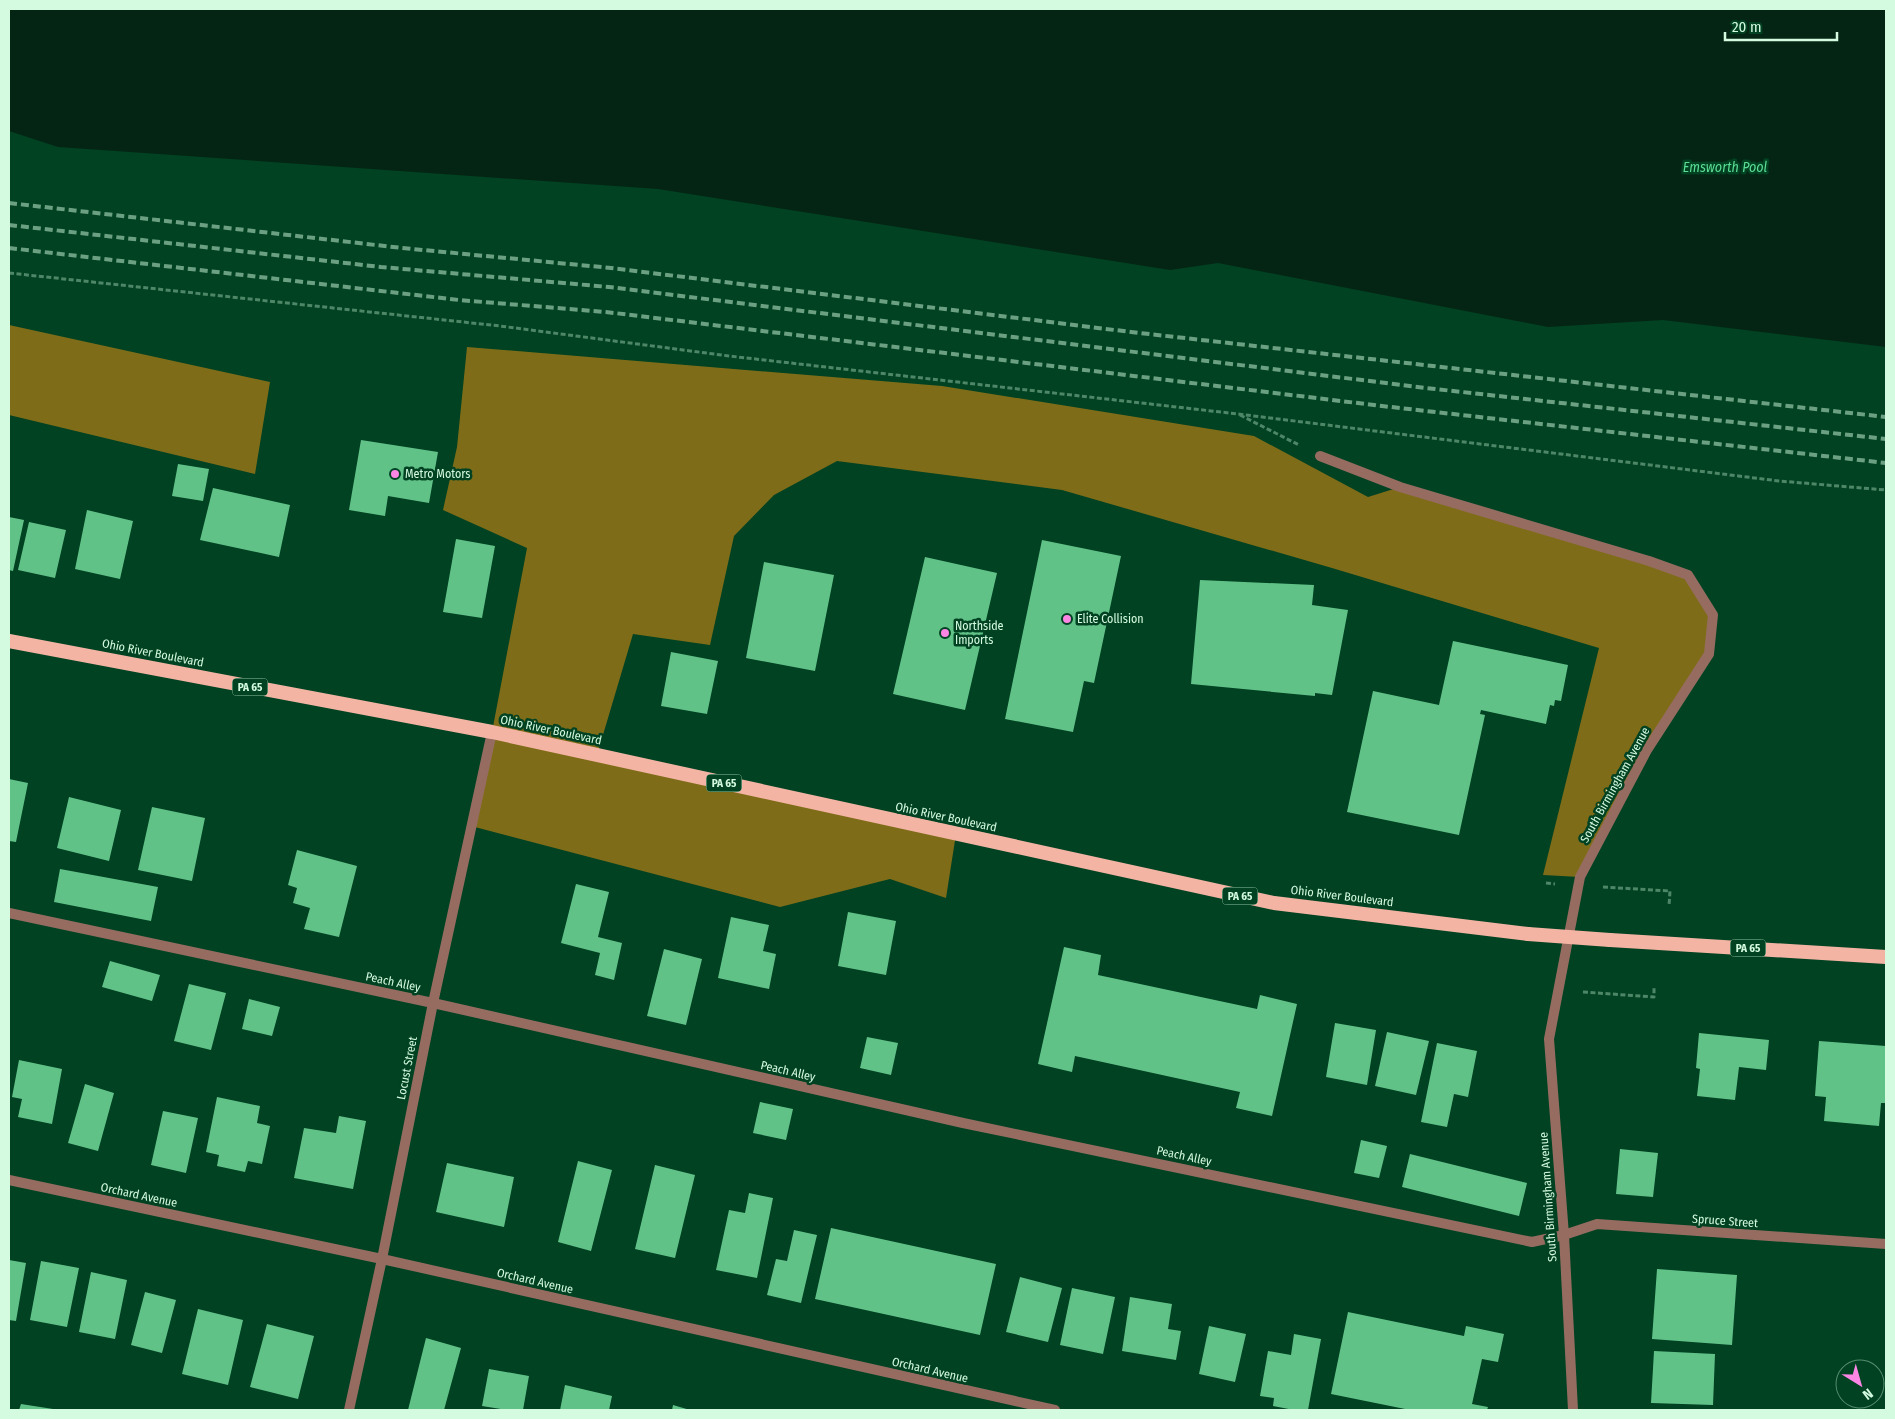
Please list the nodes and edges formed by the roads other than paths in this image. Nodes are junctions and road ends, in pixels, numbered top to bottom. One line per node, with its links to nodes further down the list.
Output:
1 (1320, 456): 8 (street, South Birmingham Avenue)
2 (9, 641): 3 (highway, Ohio River Boulevard / PA 65)
3 (492, 732): 5 (highway, Ohio River Boulevard / PA 65, bridge); 6 (street, Locust Street)
4 (9, 912): 6 (street, Peach Alley)
5 (1886, 956)
6 (432, 1003): 8 (street, Peach Alley); 10 (street, Locust Street)
7 (9, 1180): 10 (street, Orchard Avenue)
8 (1564, 1235): 9 (street, Spruce Street); 13 (street, South Birmingham Avenue)
9 (1886, 1244)
10 (382, 1259): 11 (street, Locust Street); 12 (street, Orchard Avenue)
11 (349, 1410)
12 (1055, 1410)
13 (1573, 1410)

